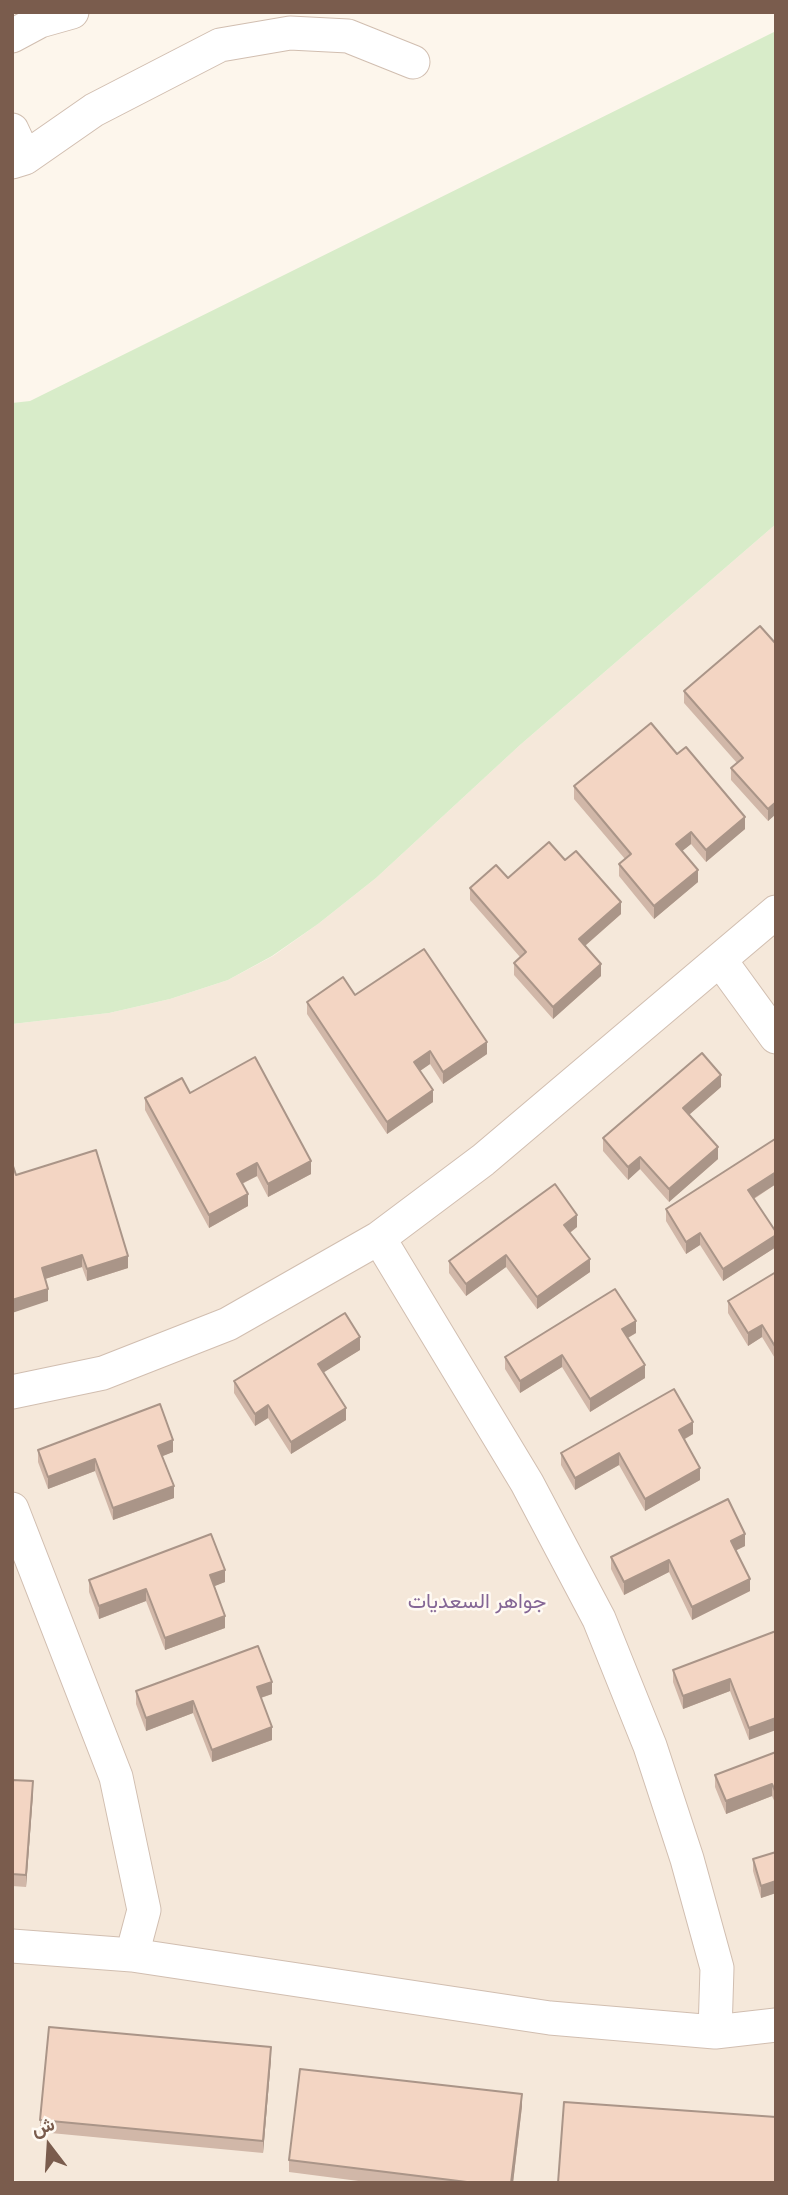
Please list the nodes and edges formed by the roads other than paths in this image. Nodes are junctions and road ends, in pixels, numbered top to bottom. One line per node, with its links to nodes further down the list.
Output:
1 (72, 12): 2 (street)
2 (12, 37)
3 (413, 62): 4 (street)
4 (17, 150)
5 (776, 912): 6 (street)
6 (720, 960): 7 (street); 8 (street)
7 (776, 1037)
8 (379, 1238): 9 (street); 14 (street)
9 (12, 1392)
10 (12, 1509): 12 (street)
11 (12, 1946): 12 (street)
12 (132, 1955): 14 (street)
13 (776, 2025): 14 (street)
14 (715, 2032)

